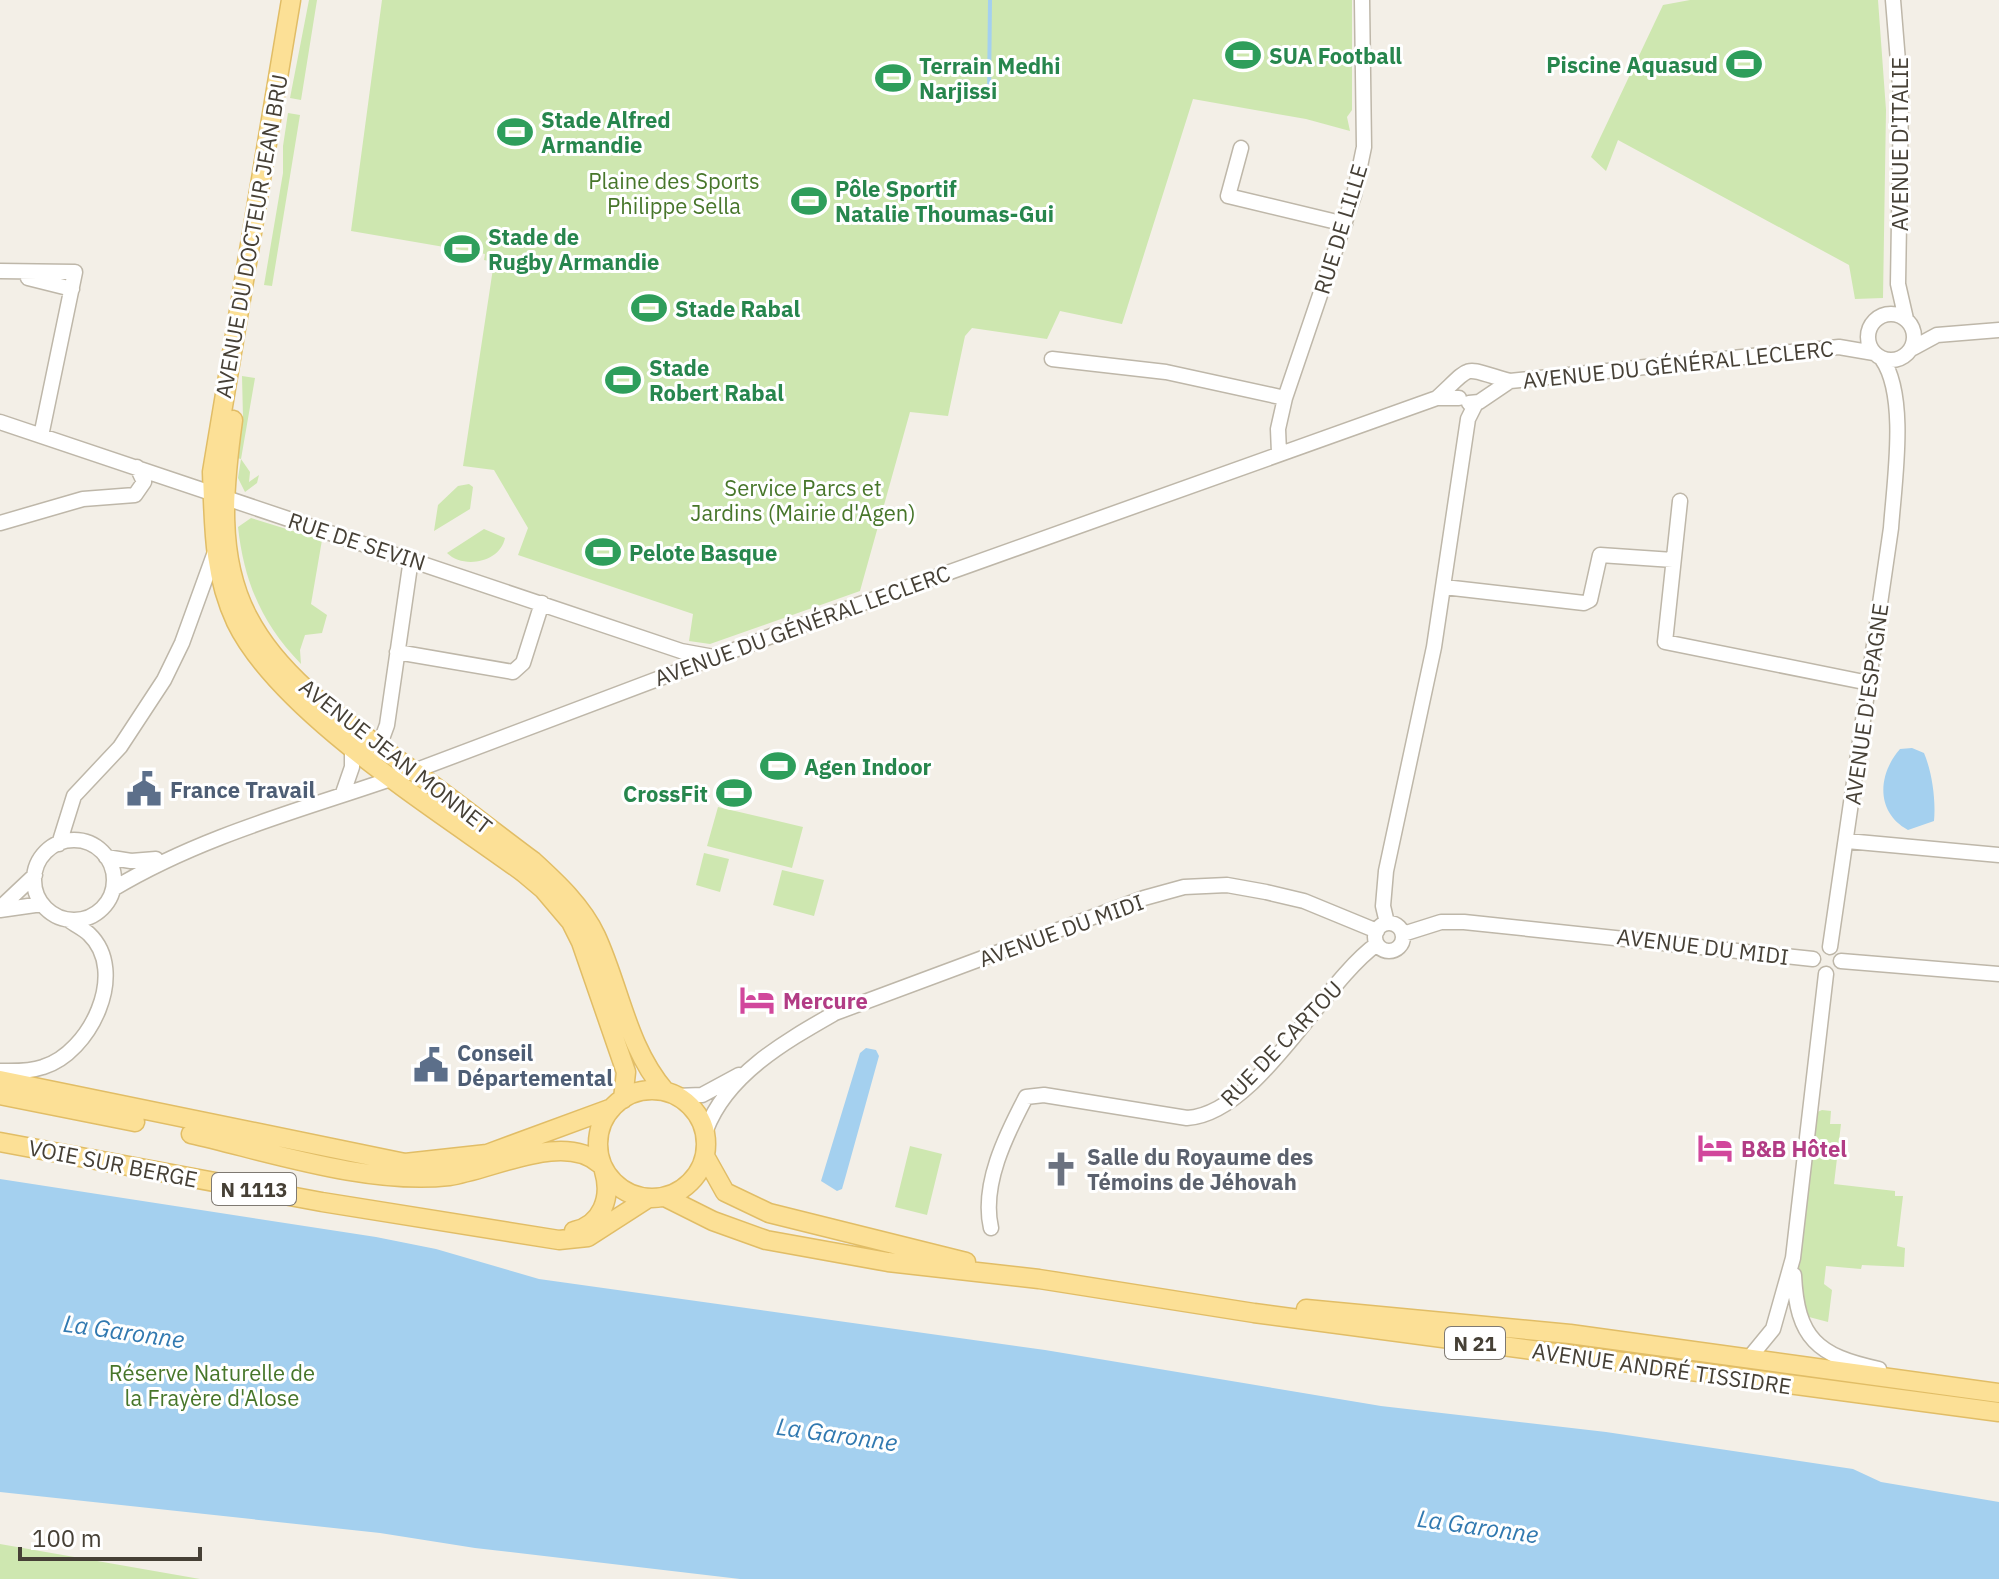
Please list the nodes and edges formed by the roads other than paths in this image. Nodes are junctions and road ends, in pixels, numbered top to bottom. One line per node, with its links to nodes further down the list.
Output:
1 (291, 0): 21 (main road, AVENUE DU DOCTEUR JEAN BRU)
2 (1362, 0): 5 (street, RUE DE LILLE)
3 (1893, 0): 8 (street, AVENUE D'ITALIE)
4 (1241, 148): 5 (street)
5 (1345, 224): 22 (street, RUE DE LILLE)
6 (0, 272): 7 (street); 7 (street)
7 (72, 289): 27 (street)
8 (1898, 289): 9 (street); 10 (street, AVENUE D'ITALIE)
9 (1881, 316): 10 (street); 11 (street)
10 (1909, 324): 13 (street); 15 (street)
11 (1870, 328): 14 (street, AVENUE DU GÉNÉRAL LECLERC); 16 (street)
12 (1999, 330): 13 (street)
13 (1937, 335): 15 (street)
14 (1847, 346): 16 (street, AVENUE DU GÉNÉRAL LECLERC); 20 (street, AVENUE DU GÉNÉRAL LECLERC)
15 (1910, 351): 16 (street); 25 (street)
16 (1878, 356): 25 (street)
17 (1052, 359): 22 (street)
18 (1485, 375): 19 (street); 20 (street, AVENUE DU GÉNÉRAL LECLERC); 24 (street)
19 (1455, 381): 23 (street, AVENUE DU GÉNÉRAL LECLERC); 24 (street)
20 (1510, 381): 24 (street, AVENUE DU GÉNÉRAL LECLERC)
21 (227, 383): 30 (main road, AVENUE DU DOCTEUR JEAN BRU); 33 (main road, AVENUE JEAN MONNET)
22 (1285, 398): 28 (street, RUE DE LILLE)
23 (1437, 398): 24 (street, AVENUE DU GÉNÉRAL LECLERC); 28 (street, AVENUE DU GÉNÉRAL LECLERC)
24 (1470, 399): 39 (street)
25 (1895, 404): 43 (street, AVENUE D'ESPAGNE)
26 (0, 422): 27 (street, RUE DE SEVIN)
27 (41, 436): 29 (street, RUE DE SEVIN)
28 (1279, 453): 42 (street, AVENUE DU GÉNÉRAL LECLERC)
29 (137, 467): 31 (street, RUE DE SEVIN); 32 (street)
30 (212, 472): 33 (main road, AVENUE JEAN MONNET)
31 (171, 479): 32 (street); 33 (street, RUE DE SEVIN)
32 (135, 495): 35 (street)
33 (218, 496): 36 (main road, AVENUE JEAN MONNET); 37 (street, RUE DE SEVIN); 45 (main road, AVENUE JEAN MONNET)
34 (1680, 501): 38 (street)
35 (0, 523)
36 (215, 552): 44 (main road, AVENUE JEAN MONNET); 50 (street)
37 (411, 559): 40 (street, RUE DE SEVIN); 41 (street)
38 (1673, 560): 39 (street); 43 (street)
39 (1444, 587): 59 (street)
40 (542, 603): 41 (street); 42 (street, RUE DE SEVIN)
41 (397, 652): 45 (street)
42 (714, 657): 46 (street, AVENUE DU GÉNÉRAL LECLERC)
43 (1869, 683): 49 (street, AVENUE D'ESPAGNE)
44 (352, 746): 45 (main road, AVENUE JEAN MONNET); 48 (street)
45 (376, 755): 46 (main road, AVENUE JEAN MONNET); 47 (main road, AVENUE JEAN MONNET)
46 (414, 771): 47 (street, AVENUE DU GÉNÉRAL LECLERC); 70 (main road, AVENUE JEAN MONNET)
47 (393, 778): 48 (street, AVENUE DU GÉNÉRAL LECLERC); 72 (main road, AVENUE JEAN MONNET)
48 (343, 793): 53 (street, AVENUE DU GÉNÉRAL LECLERC)
49 (1847, 841): 51 (street); 61 (street, AVENUE D'ESPAGNE)
50 (59, 844): 52 (street); 54 (street)
51 (1999, 855)
52 (106, 857): 53 (street, AVENUE DU GÉNÉRAL LECLERC); 55 (street)
53 (168, 857): 55 (street, AVENUE DU GÉNÉRAL LECLERC)
54 (35, 875): 56 (street); 57 (street)
55 (113, 889): 58 (street)
56 (42, 904): 57 (street); 58 (street)
57 (0, 909)
58 (69, 920): 67 (street)
59 (1380, 933): 60 (street); 60 (street); 66 (street, AVENUE DU MIDI); 79 (street, RUE DE CARTOU)
60 (1403, 934): 62 (street, AVENUE DU MIDI)
61 (1830, 947): 62 (street); 63 (street)
62 (1813, 959): 64 (street)
63 (1841, 961): 64 (street); 65 (street)
64 (1826, 974): 81 (street)
65 (1999, 974)
66 (760, 1062): 70 (street, AVENUE DU MIDI); 74 (street, AVENUE DU MIDI)
67 (0, 1071)
68 (0, 1080): 72 (main road)
69 (0, 1087): 73 (main road)
70 (671, 1094): 72 (main road); 74 (main road)
71 (0, 1095): 73 (main road)
72 (617, 1104): 77 (main road)
73 (153, 1125): 77 (main road)
74 (706, 1130): 76 (main road)
75 (0, 1142): 80 (main road, VOIE SUR BERGE / N 1113)
76 (706, 1158): 78 (main road); 82 (main road, AVENUE ANDRÉ TISSIDRE)
77 (602, 1168): 78 (main road); 80 (main road, N 1113)
78 (656, 1198): 80 (main road, N 1113); 82 (main road, AVENUE ANDRÉ TISSIDRE)
79 (991, 1228)
80 (510, 1230)
81 (1793, 1258): 84 (street); 85 (street)
82 (1039, 1279): 83 (main road, AVENUE ANDRÉ TISSIDRE)
83 (1184, 1300): 84 (main road, AVENUE ANDRÉ TISSIDRE / N 21); 86 (main road, AVENUE ANDRÉ TISSIDRE / N 21)
84 (1750, 1357): 85 (main road, AVENUE ANDRÉ TISSIDRE / N 21)
85 (1997, 1393)
86 (1999, 1412)

